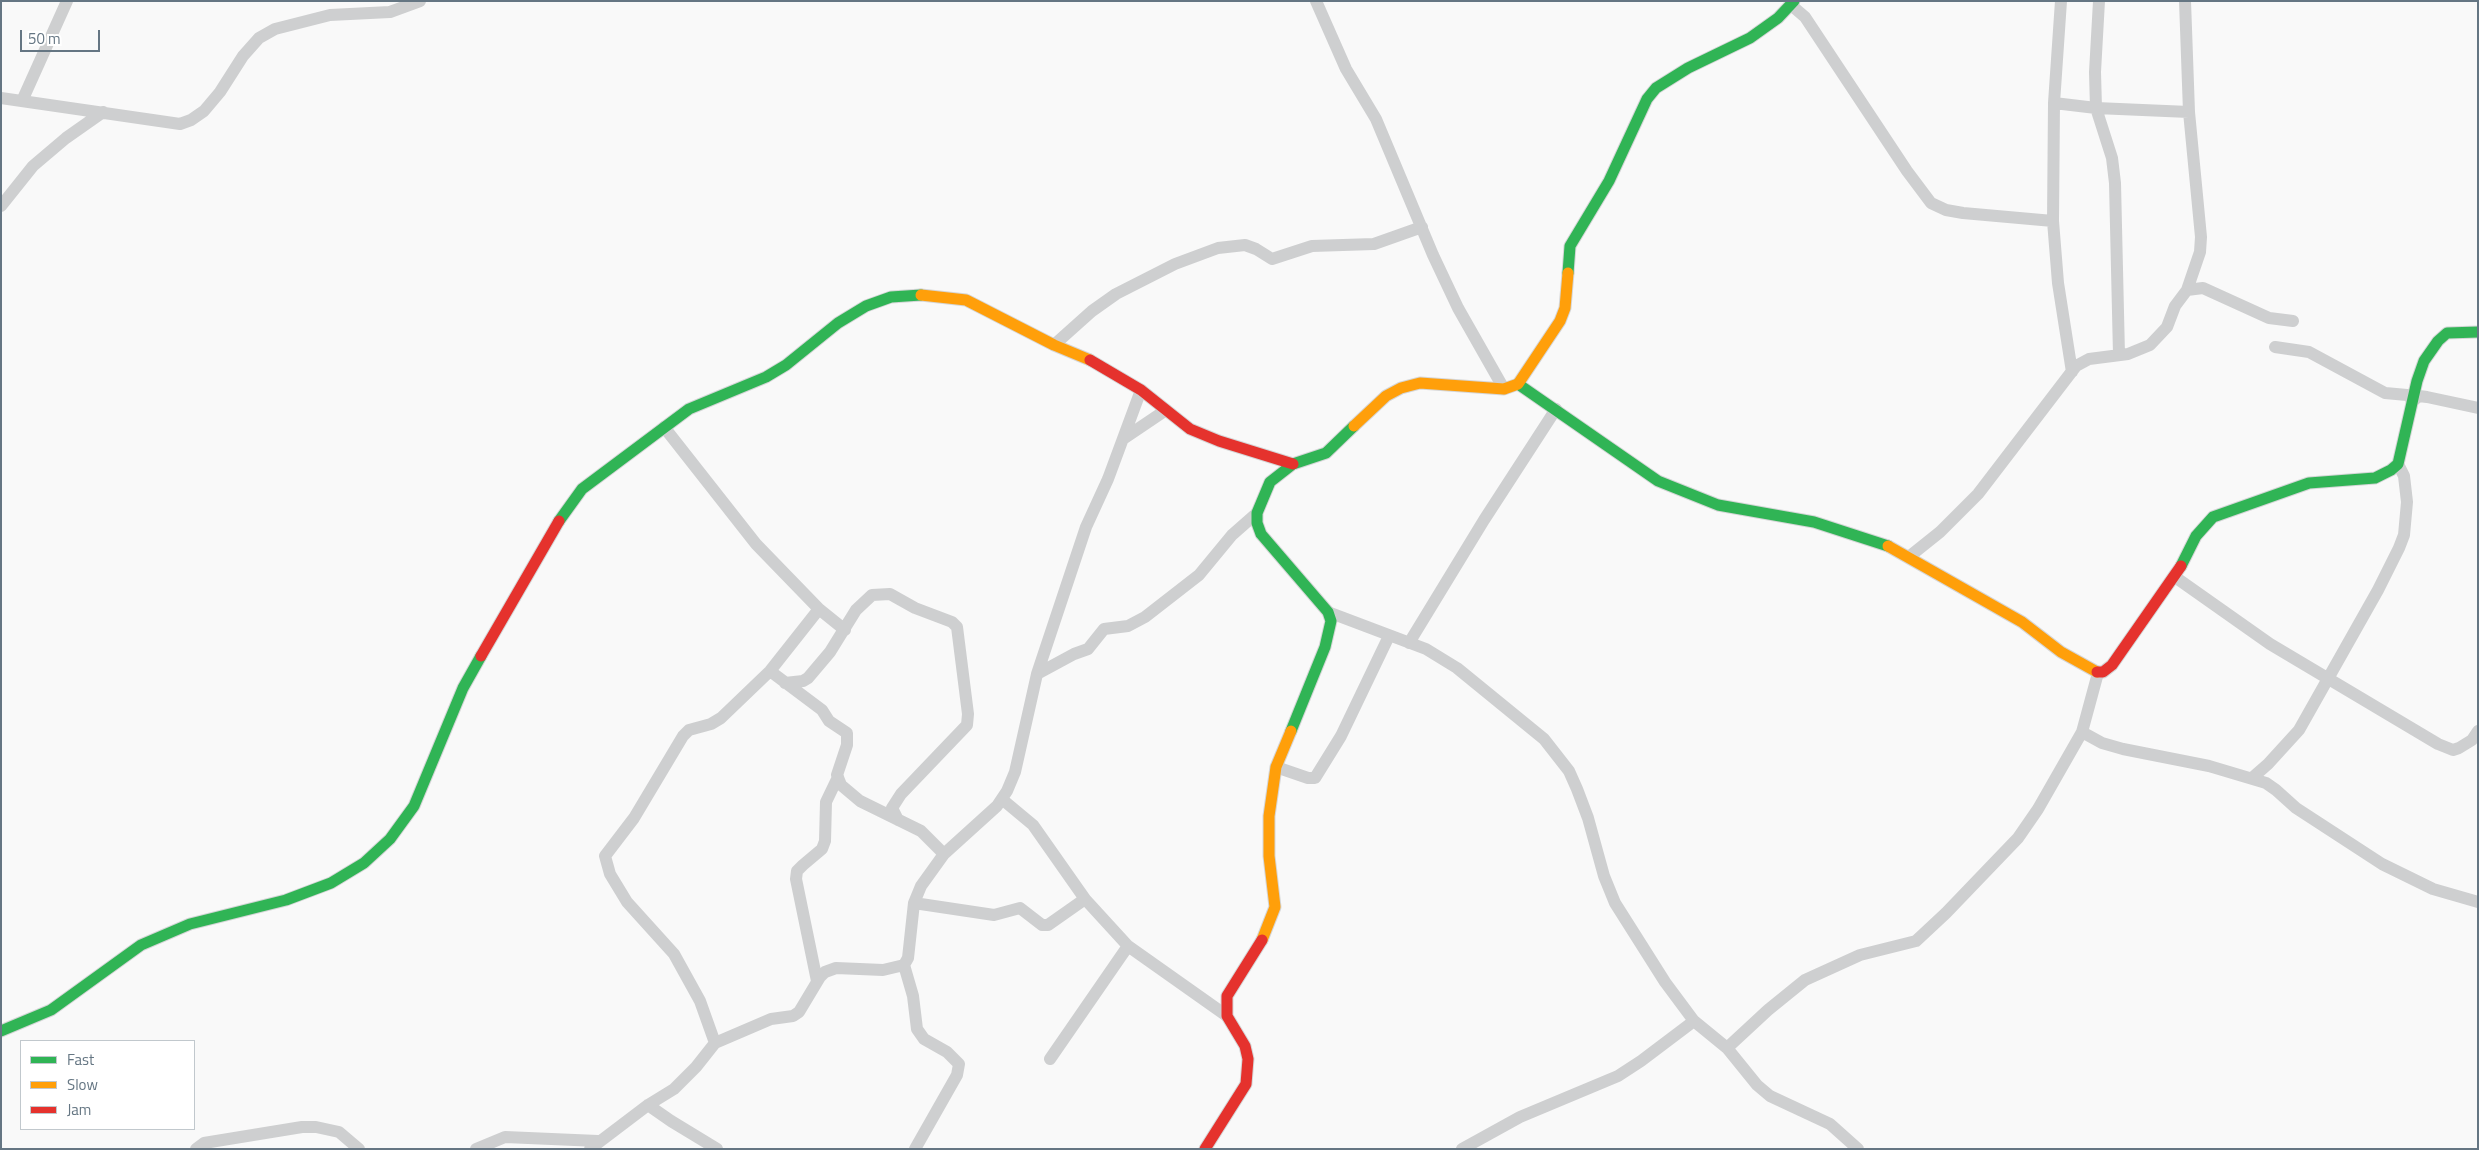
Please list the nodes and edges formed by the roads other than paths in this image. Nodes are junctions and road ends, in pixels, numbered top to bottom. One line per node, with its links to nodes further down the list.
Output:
1 (67, 1): 9 (street)
2 (420, 1): 12 (street)
3 (1316, 1): 16 (street)
4 (2061, 1): 10 (street)
5 (2100, 1): 11 (street)
6 (2185, 1): 13 (street)
7 (1792, 3): 15 (street); 24 (street)
8 (1, 98): 9 (street)
9 (22, 101): 12 (street)
10 (2054, 103): 11 (street); 15 (street)
11 (2096, 108): 13 (street); 22 (street)
12 (103, 112): 14 (street)
13 (2190, 112): 17 (street)
14 (1, 206)
15 (2053, 221): 23 (street)
16 (1422, 227): 20 (street); 25 (street)
17 (2187, 290): 18 (street); 22 (street)
18 (2292, 321)
19 (2478, 332): 27 (street)
20 (1054, 345): 26 (street); 31 (street)
21 (2275, 347): 27 (street)
22 (2119, 355): 23 (street)
23 (2072, 372): 36 (street)
24 (1518, 384): 25 (street); 29 (street)
25 (1504, 389): 33 (street)
26 (1141, 390): 30 (street); 32 (street)
27 (2414, 400): 28 (street); 34 (street)
28 (2478, 408)
29 (1556, 409): 36 (street); 42 (street)
30 (1166, 410): 32 (street); 33 (street)
31 (664, 427): 38 (street); 64 (street)
32 (1123, 439): 45 (street)
33 (1293, 464): 35 (street)
34 (2398, 464): 37 (street); 46 (street)
35 (1257, 513): 39 (street); 45 (street)
36 (1910, 556): 44 (street)
37 (2175, 576): 44 (street); 46 (street)
38 (819, 610): 40 (street); 43 (street)
39 (1328, 612): 41 (street); 50 (street)
40 (845, 630): 47 (street); 54 (street)
41 (1389, 636): 42 (street); 50 (street)
42 (1409, 642): 63 (street)
43 (770, 671): 47 (street); 65 (street)
44 (2098, 673): 48 (street)
45 (1037, 674): 53 (street)
46 (2329, 678): 49 (street); 52 (street)
47 (785, 683): 51 (street)
48 (2082, 732): 52 (street); 66 (street)
49 (2478, 732)
50 (1276, 766): 62 (street)
51 (838, 777): 54 (street); 61 (street)
52 (2252, 778): 57 (street)
53 (1003, 800): 55 (street); 56 (street)
54 (898, 820): 55 (street)
55 (944, 854): 58 (street)
56 (1085, 899): 58 (street); 59 (street)
57 (2478, 902)
58 (914, 903): 60 (street)
59 (1128, 946): 62 (street); 67 (street)
60 (904, 965): 61 (street); 76 (street)
61 (817, 981): 65 (street)
62 (1227, 1016): 77 (street)
63 (1694, 1021): 66 (street); 78 (street)
64 (1, 1031)
65 (715, 1043): 68 (street)
66 (1728, 1048): 79 (street)
67 (1050, 1060)
68 (648, 1105): 69 (street); 70 (street)
69 (700, 1139): 74 (street); 75 (street)
70 (594, 1145): 73 (street)
71 (196, 1149): 72 (street)
72 (359, 1149)
73 (476, 1149)
74 (691, 1149)
75 (717, 1149)
76 (915, 1149)
77 (1205, 1149)
78 (1462, 1149)
79 (1858, 1149)

